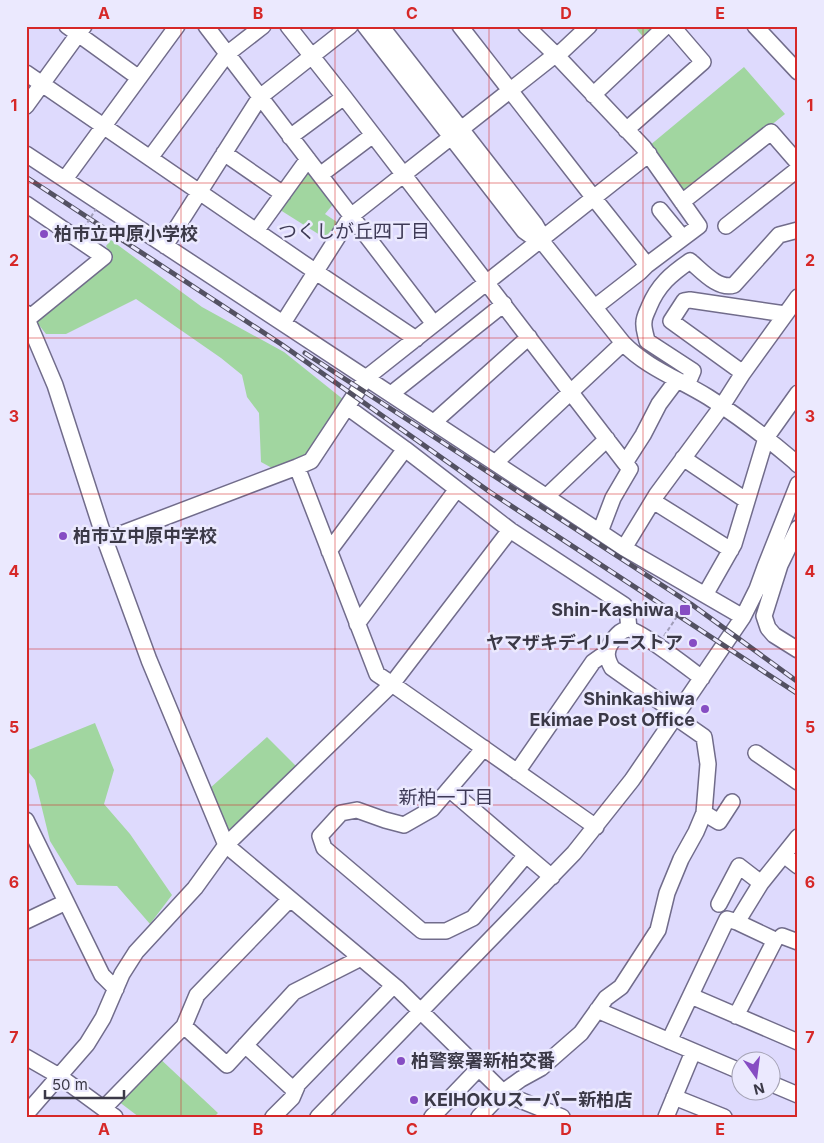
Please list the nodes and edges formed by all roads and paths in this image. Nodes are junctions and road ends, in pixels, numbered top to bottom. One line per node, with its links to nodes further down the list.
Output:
1 (206, 26): 15 (street)
2 (263, 26): 15 (street)
3 (288, 26): 16 (street)
4 (350, 26): 16 (street)
5 (365, 26): 29 (street)
6 (381, 26): 29 (street)
7 (460, 26): 22 (street)
8 (526, 26): 17 (street)
9 (589, 26): 17 (street)
10 (666, 26): 23 (street)
11 (672, 26): 28 (street)
12 (756, 26): 18 (street)
13 (175, 27): 20 (street)
14 (76, 29): 20 (street); 21 (street)
15 (227, 54): 24 (street); 35 (street)
16 (312, 56): 24 (street); 25 (street)
17 (556, 56): 22 (street); 23 (street)
18 (798, 72)
19 (26, 73): 21 (street)
20 (139, 78): 27 (street)
21 (42, 84): 26 (street); 27 (street)
22 (510, 91): 29 (street); 44 (street)
23 (593, 95): 28 (street)
24 (260, 97): 31 (street); 32 (street)
25 (344, 97): 30 (street); 31 (street)
26 (26, 106)
27 (104, 126): 35 (street); 41 (street)
28 (626, 130): 34 (street)
29 (456, 133): 40 (street); 55 (street)
30 (373, 135): 39 (street); 40 (street)
31 (290, 137): 36 (street)
32 (224, 153): 42 (street); 43 (street)
33 (26, 154): 41 (street)
34 (648, 154): 44 (street); 45 (street)
35 (150, 158): 42 (street)
36 (308, 159): 39 (street); 43 (street)
37 (798, 163): 45 (street)
38 (798, 169): 50 (street)
39 (320, 175): 49 (street)
40 (403, 175): 49 (street); 59 (street)
41 (65, 179): 56 (street)
42 (199, 192): 52 (street); 56 (street)
43 (283, 194): 52 (street)
44 (593, 198): 55 (street); 57 (street)
45 (682, 202): 53 (street)
46 (26, 204): 54 (street)
47 (96, 208): 54 (path, bridge)
48 (660, 210): 53 (street)
49 (351, 216): 58 (street); 66 (street)
50 (726, 226)
51 (798, 230): 72 (street)
52 (256, 232): 58 (street)
53 (683, 238): 57 (street)
54 (77, 239): 64 (street)
55 (540, 239): 59 (street); 62 (street)
56 (165, 246): 65 (street)
57 (647, 265): 62 (street)
58 (316, 272): 65 (street); 68 (street)
59 (487, 282): 61 (street); 66 (street)
60 (798, 297): 63 (street)
61 (504, 304): 67 (street); 75 (street)
62 (595, 307): 69 (street)
63 (784, 314): 70 (street); 70 (street)
64 (27, 315): 96 (street)
65 (283, 323): 71 (street)
66 (434, 324): 68 (street)
67 (529, 337): 73 (street); 78 (street)
68 (416, 339): 71 (street)
69 (623, 343): 72 (street); 73 (street)
70 (743, 373): 76 (street)
71 (366, 378): 75 (street); 77 (street)
72 (682, 382): 76 (street); 84 (street)
73 (571, 392): 80 (street); 83 (street)
74 (798, 393): 79 (street)
75 (391, 394): 78 (street)
76 (722, 406): 79 (street); 82 (street)
77 (347, 407): 81 (street); 86 (street)
78 (434, 422): 83 (street)
79 (766, 438): 85 (street); 91 (street)
80 (607, 439): 84 (street); 89 (street)
81 (405, 449): 88 (street); 99 (street)
82 (683, 458): 90 (street); 91 (street)
83 (496, 462): 89 (street)
84 (625, 462): 95 (street)
85 (798, 465)
86 (298, 467): 96 (street); 99 (street)
87 (798, 484): 92 (street)
88 (457, 489): 94 (street); 102 (street)
89 (547, 496): 95 (street)
90 (653, 500): 97 (street); 98 (street)
91 (747, 501): 98 (street)
92 (792, 516): 101 (street)
93 (798, 528): 105 (street)
94 (510, 530): 103 (street); 108 (street)
95 (600, 532): 97 (street)
96 (105, 540): 120 (street)
97 (624, 548): 100 (street)
98 (731, 550): 100 (street)
99 (329, 551): 102 (street)
100 (700, 592): 101 (street); 104 (path)
101 (744, 617): 107 (street)
102 (357, 624): 108 (street)
103 (629, 629): 104 (street); 106 (street)
104 (657, 646): 107 (street)
105 (798, 650)
106 (607, 656): 109 (street); 112 (street)
107 (702, 678): 109 (street)
108 (392, 684): 110 (street); 120 (street)
109 (677, 714): 116 (street); 118 (street)
110 (484, 748): 112 (street); 114 (street)
111 (756, 753): 113 (street)
112 (517, 772): 118 (street)
113 (798, 782)
114 (449, 789): 121 (street); 121 (street)
115 (732, 802): 116 (street)
116 (704, 814): 136 (street)
117 (26, 820): 126 (street)
118 (596, 827): 123 (street)
119 (789, 842): 122 (street); 124 (street)
120 (226, 846): 125 (street); 134 (street)
121 (526, 855): 123 (street)
122 (798, 866)
123 (552, 877): 137 (street)
124 (761, 883): 127 (street); 129 (street)
125 (290, 899): 132 (street); 139 (street)
126 (66, 902): 128 (street); 134 (street)
127 (719, 904)
128 (26, 921)
129 (737, 922): 135 (street); 138 (street)
130 (782, 936): 131 (street)
131 (798, 942)
132 (361, 958): 133 (street); 142 (street)
133 (394, 986): 137 (street); 149 (street)
134 (116, 989): 147 (street)
135 (691, 996): 138 (street); 140 (street)
136 (598, 1010): 140 (street); 150 (street)
137 (421, 1012): 145 (street); 156 (street)
138 (736, 1016): 141 (street)
139 (184, 1026): 142 (street); 153 (street)
140 (669, 1041): 143 (street)
141 (798, 1042)
142 (245, 1045): 149 (street)
143 (693, 1052): 146 (street); 152 (street)
144 (26, 1057): 147 (street)
145 (479, 1068): 150 (street); 157 (street)
146 (732, 1068)
147 (59, 1076): 153 (street); 154 (street)
148 (782, 1088): 151 (street)
149 (295, 1091): 155 (street)
150 (503, 1092): 158 (street); 159 (street)
151 (798, 1095)
152 (674, 1097): 160 (street); 161 (street)
153 (109, 1112)
154 (26, 1114)
155 (273, 1117)
156 (318, 1117)
157 (432, 1117)
158 (479, 1117)
159 (562, 1117)
160 (666, 1117)
161 (724, 1117)

